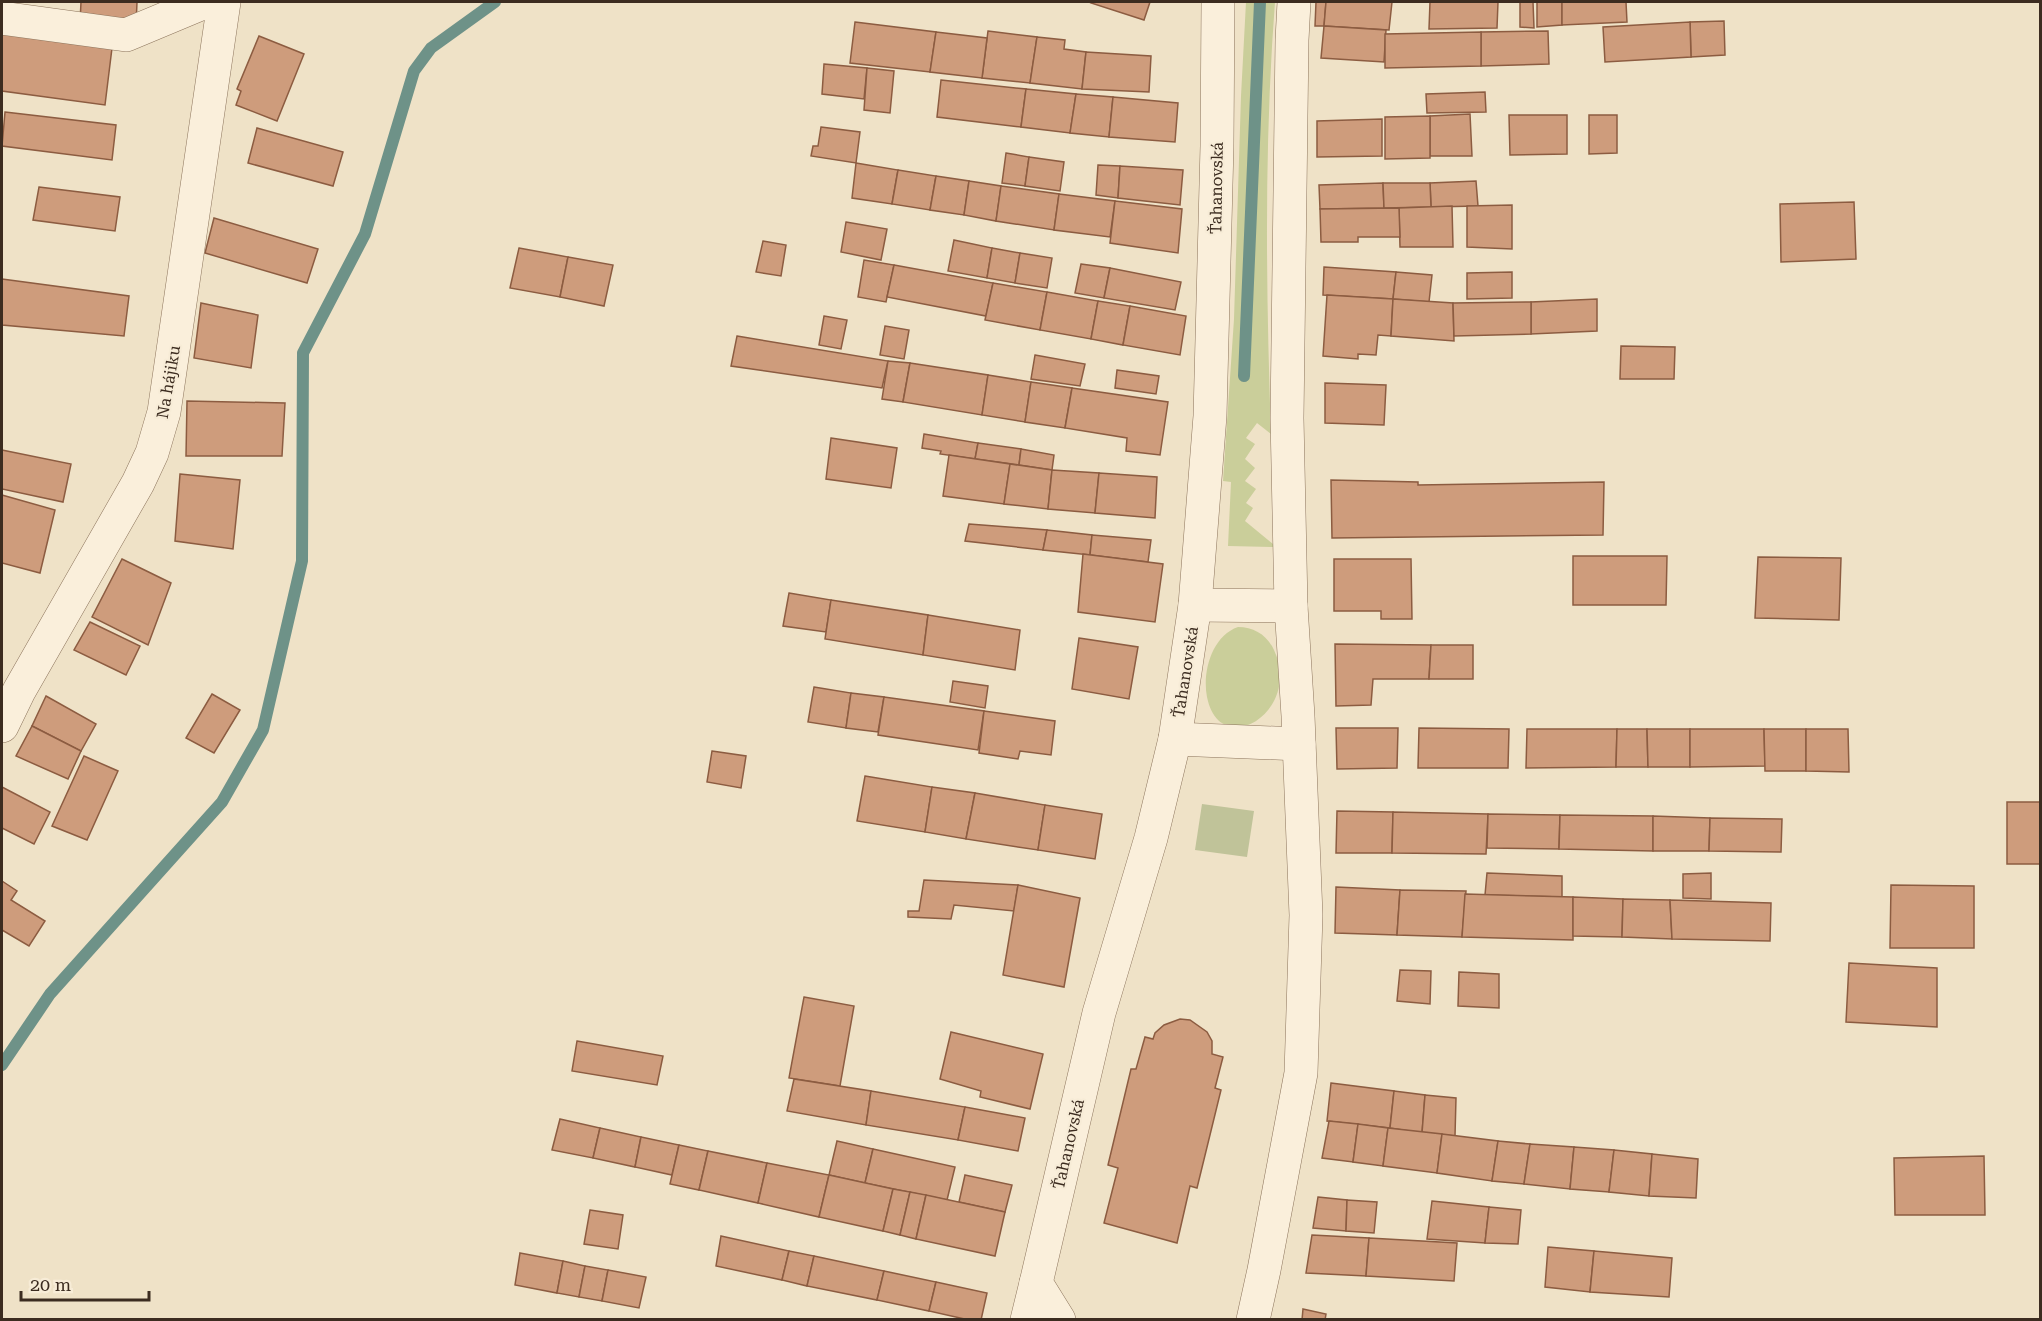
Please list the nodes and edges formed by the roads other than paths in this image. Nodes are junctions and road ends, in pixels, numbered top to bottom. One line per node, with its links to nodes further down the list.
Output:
1 (205, 2): 5 (street)
2 (224, 2): 8 (street, Na hájiku)
3 (1218, 2): 6 (street, Ťahanovská)
4 (1294, 2): 7 (street)
5 (2, 18)
6 (1195, 604): 7 (street); 9 (street, Ťahanovská)
7 (1291, 606): 10 (street)
8 (2, 726)
9 (1174, 739): 10 (street); 11 (street, Ťahanovská)
10 (1299, 744): 14 (street)
11 (1036, 1283): 12 (street, Ťahanovská); 13 (street)
12 (1027, 1320)
13 (1059, 1320)
14 (1253, 1320)

